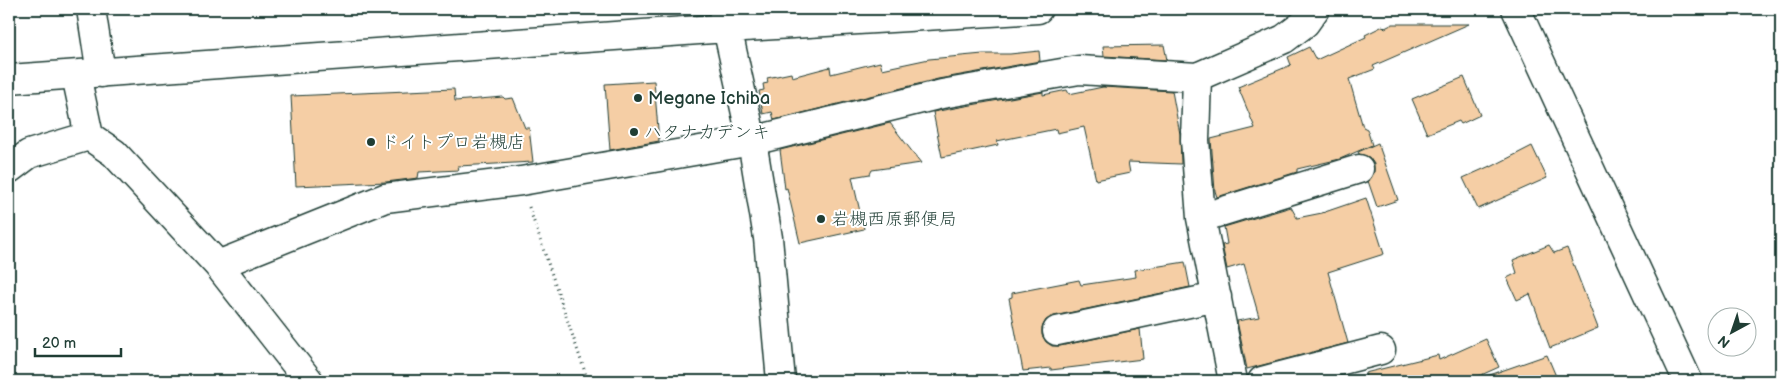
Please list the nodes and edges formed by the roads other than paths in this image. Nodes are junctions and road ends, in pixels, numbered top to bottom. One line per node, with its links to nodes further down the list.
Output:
1 (91, 9): 6 (street)
2 (1038, 9): 5 (street)
3 (1315, 9): 7 (street)
4 (1516, 9): 22 (street)
5 (725, 18): 6 (street); 10 (street)
6 (89, 74): 8 (street); 9 (street)
7 (1197, 77): 10 (street); 13 (street)
8 (9, 80)
9 (89, 136): 12 (street); 14 (street)
10 (752, 141): 14 (street); 19 (street)
11 (1360, 169): 13 (street)
12 (9, 170)
13 (1201, 218): 15 (street)
14 (218, 265): 18 (street)
15 (1217, 297): 16 (street); 20 (street)
16 (1057, 331)
17 (1381, 350): 21 (street)
18 (310, 381)
19 (781, 381)
20 (1233, 381)
21 (1262, 381)
22 (1688, 381)

